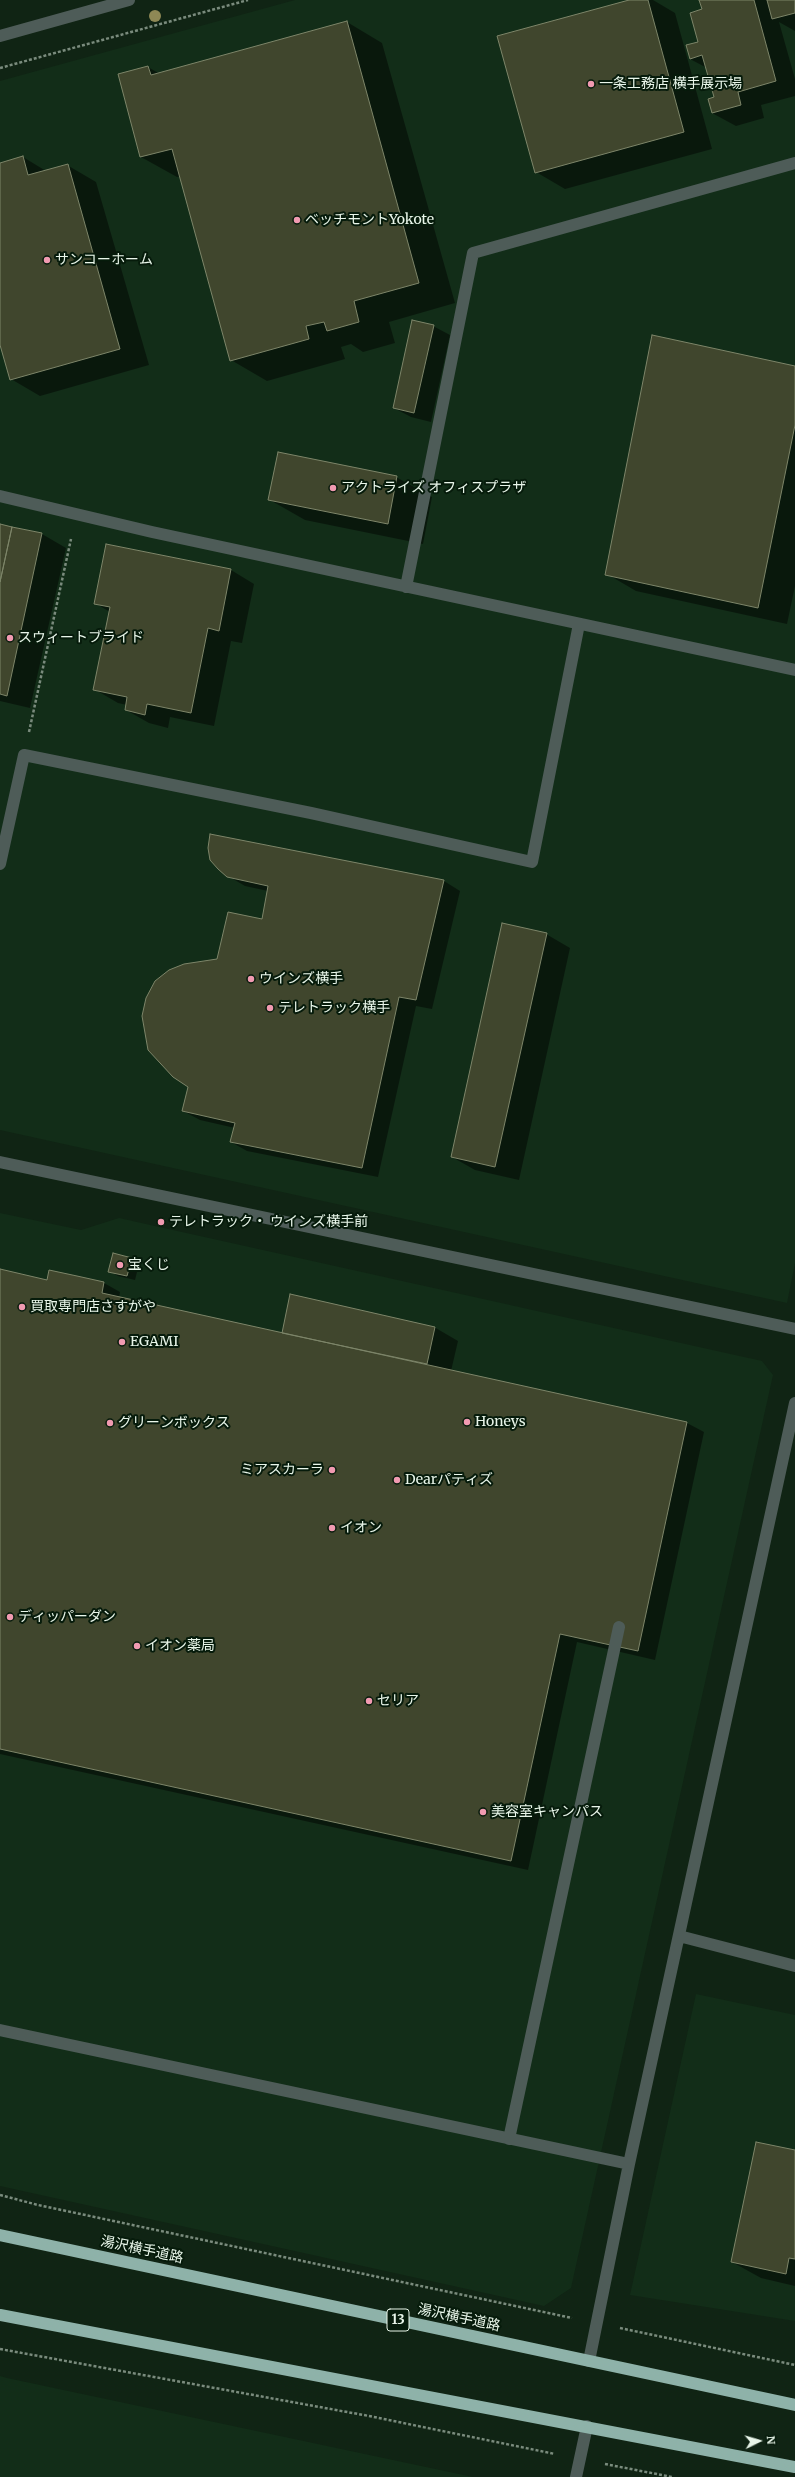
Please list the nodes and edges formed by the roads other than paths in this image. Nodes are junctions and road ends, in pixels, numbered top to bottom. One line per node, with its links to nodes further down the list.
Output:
1 (129, 0): 2 (street)
2 (0, 36)
3 (795, 163): 5 (street)
4 (0, 496): 5 (street)
5 (406, 587): 6 (street)
6 (579, 624): 7 (street); 8 (street)
7 (795, 670)
8 (0, 864)
9 (0, 1162): 10 (street)
10 (795, 1329)
11 (795, 1403): 13 (street)
12 (619, 1627): 16 (street)
13 (679, 1936): 14 (street); 17 (street)
14 (795, 1966)
15 (0, 2030): 16 (street)
16 (509, 2139): 17 (street)
17 (629, 2164): 20 (street)
18 (0, 2235): 20 (highway, 湯沢横手道路 / 13)
19 (0, 2315): 22 (highway)
20 (589, 2361): 21 (highway, 湯沢横手道路 / 13)
21 (795, 2406)
22 (587, 2426): 23 (highway); 24 (street)
23 (795, 2467)
24 (576, 2477)

